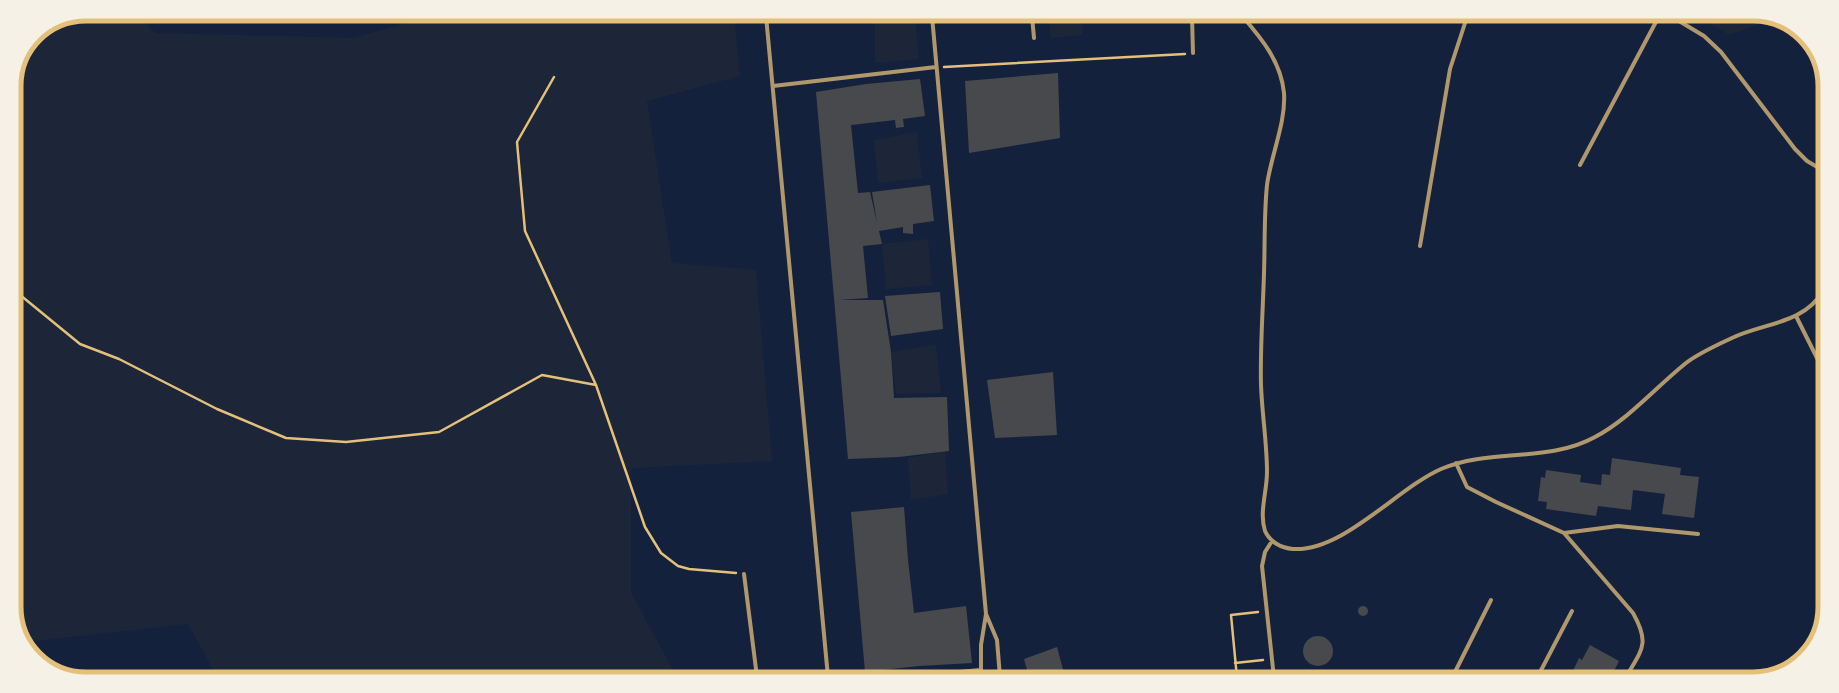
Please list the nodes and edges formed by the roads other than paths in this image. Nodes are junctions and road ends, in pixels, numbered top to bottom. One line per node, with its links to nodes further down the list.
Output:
1 (766, 21): 12 (street)
2 (932, 21): 11 (street)
3 (1032, 21): 9 (street)
4 (1192, 21): 10 (street)
5 (1246, 21): 22 (street)
6 (1466, 21): 15 (street)
7 (1656, 21): 13 (street)
8 (1679, 21): 14 (street)
9 (1034, 38)
10 (1194, 53)
11 (936, 67): 12 (street); 26 (street)
12 (773, 86): 29 (street)
13 (1580, 165)
14 (1818, 167)
15 (1420, 246)
16 (1818, 300): 17 (street)
17 (1796, 316): 18 (street); 19 (street)
18 (1818, 360)
19 (1456, 463): 20 (street); 22 (street)
20 (1564, 533): 21 (street); 35 (street)
21 (1698, 534)
22 (1272, 541): 32 (street)
23 (744, 574): 28 (street)
24 (1490, 600): 33 (street)
25 (1572, 611): 34 (street)
26 (986, 614): 27 (street); 31 (street)
27 (980, 670): 30 (street)
28 (756, 672)
29 (828, 672)
30 (960, 672)
31 (1000, 672)
32 (1273, 672)
33 (1455, 672)
34 (1540, 672)
35 (1629, 672)

